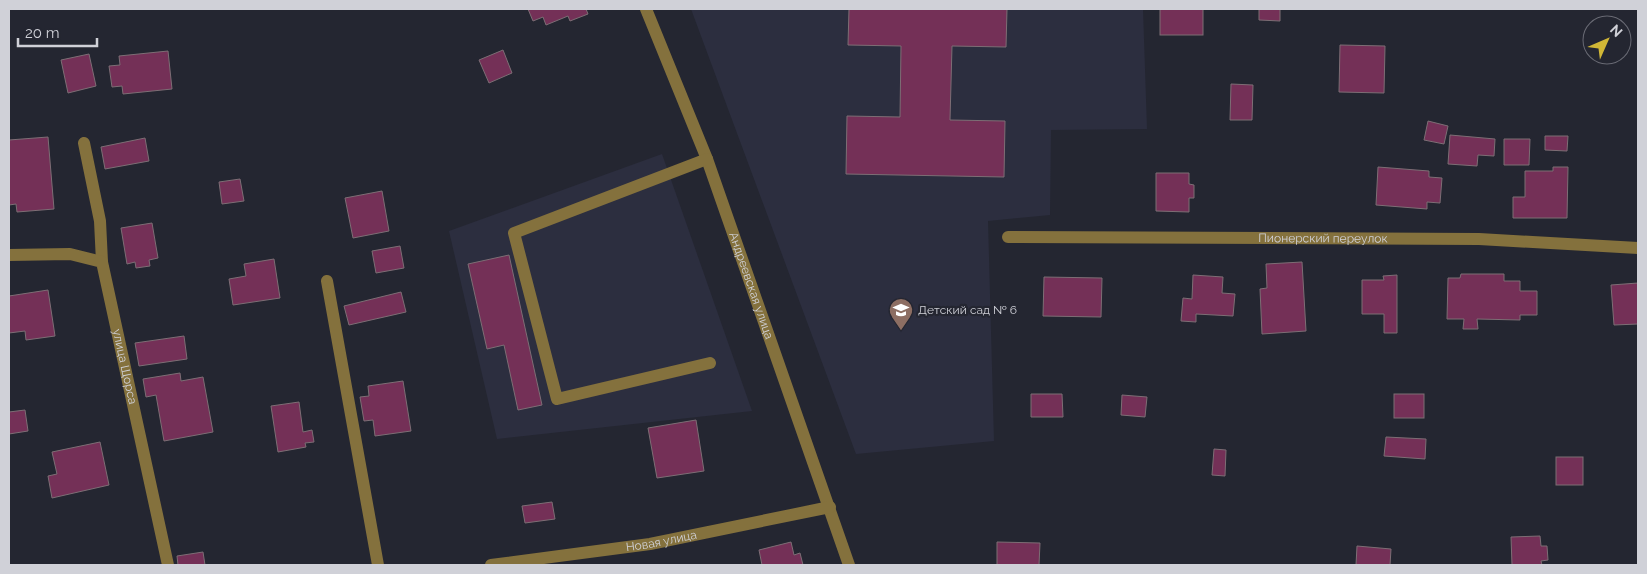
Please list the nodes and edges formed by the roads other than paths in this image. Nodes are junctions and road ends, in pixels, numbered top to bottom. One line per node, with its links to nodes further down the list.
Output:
1 (646, 9): 3 (street, Андреевская улица)
2 (84, 143): 7 (street, улица Щорса)
3 (706, 160): 9 (street); 10 (street, Андреевская улица)
4 (1008, 237): 5 (street, Пионерский переулок)
5 (1638, 248)
6 (9, 255): 7 (street)
7 (102, 262): 11 (street, улица Щорса)
8 (326, 281): 12 (street)
9 (710, 363)
10 (830, 507): 13 (street, Новая улица); 14 (street, Андреевская улица)
11 (168, 565)
12 (378, 565)
13 (491, 565)
14 (849, 565)

